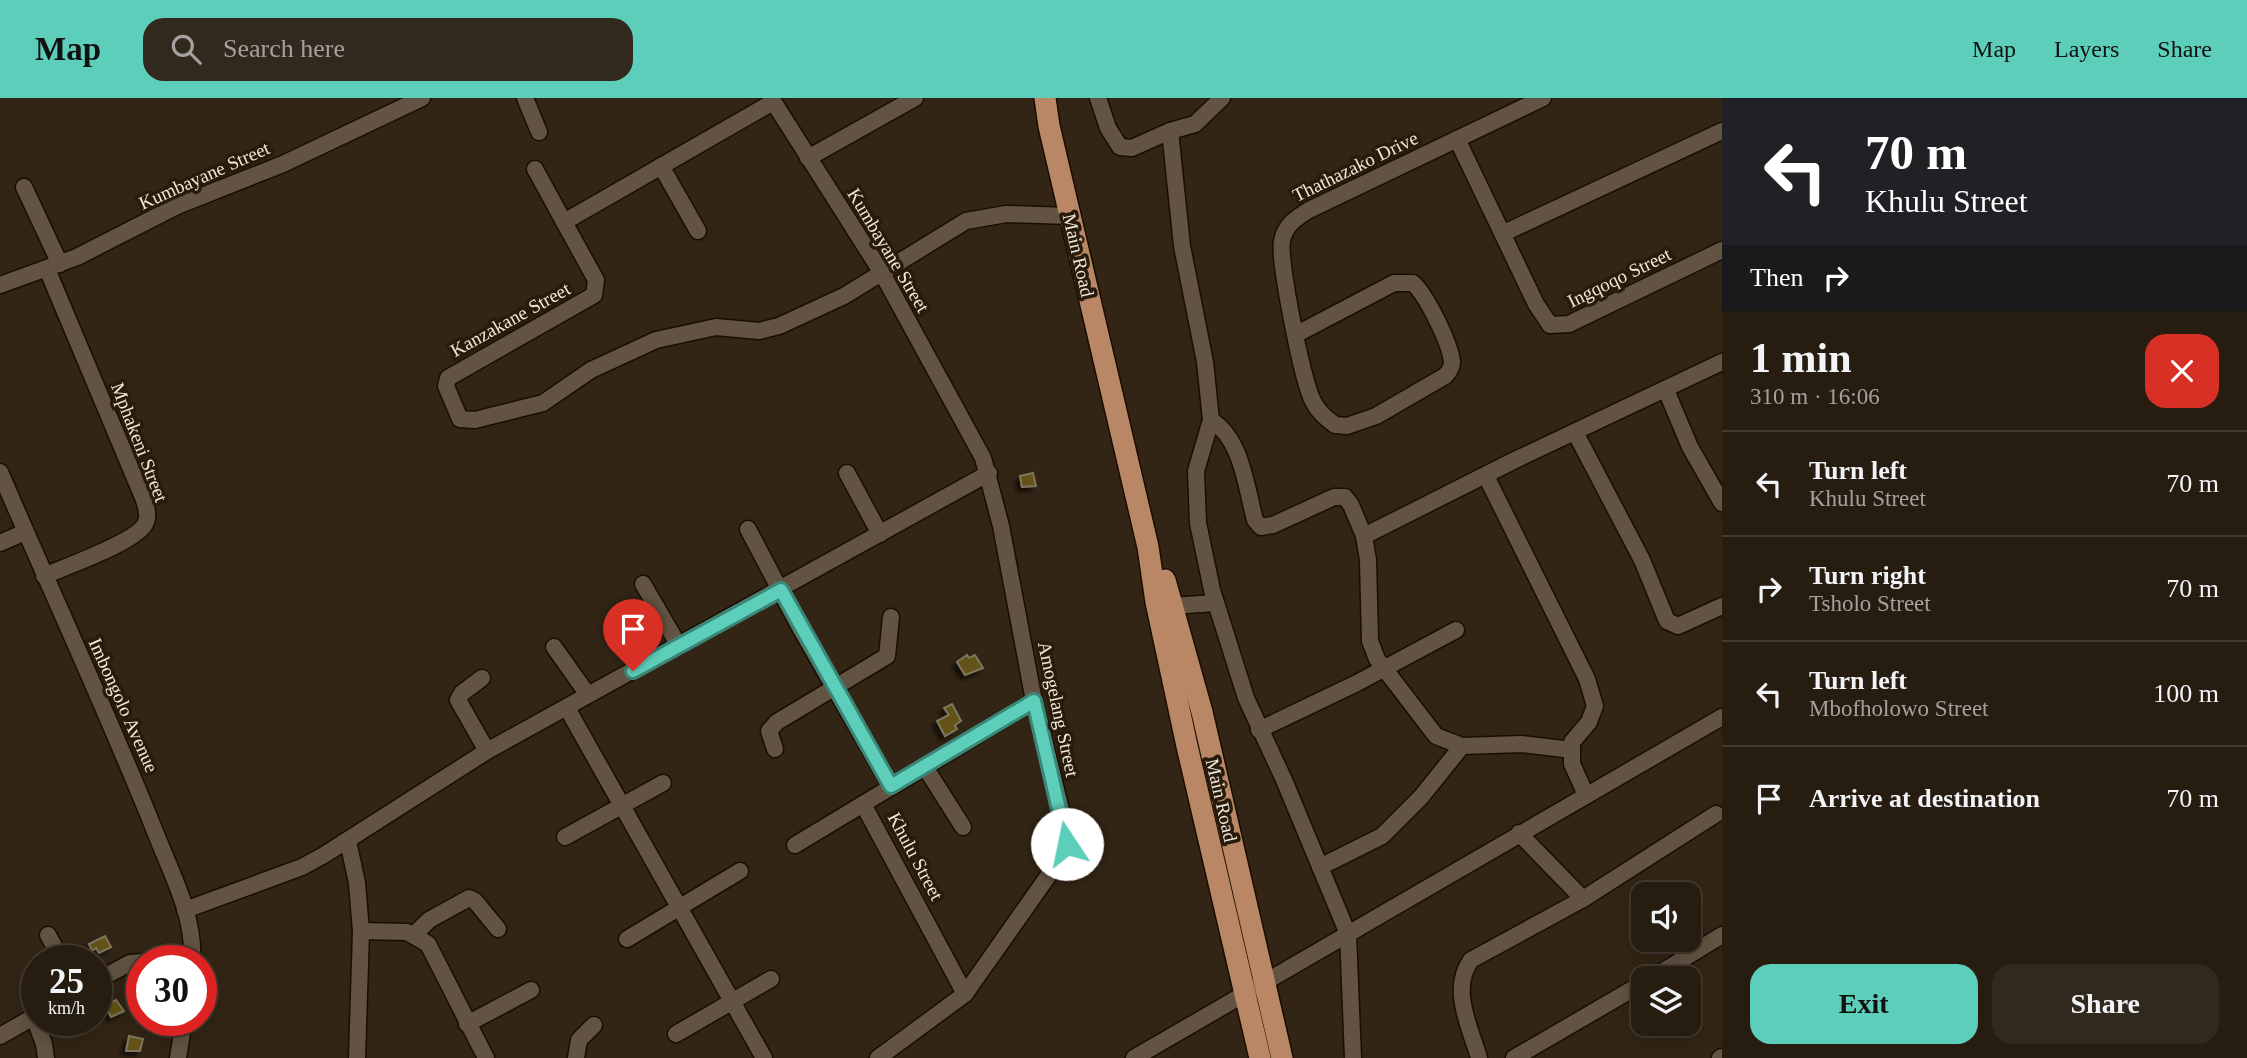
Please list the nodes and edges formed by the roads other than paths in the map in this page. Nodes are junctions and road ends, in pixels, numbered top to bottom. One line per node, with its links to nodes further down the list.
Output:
1 (422, 98): 24 (street, Kumbayane Street)
2 (524, 98): 13 (street)
3 (915, 98): 15 (street)
4 (1037, 98): 10 (main road, Main Road)
5 (1045, 98): 10 (main road, Main Road)
6 (1098, 98): 11 (street)
7 (1222, 98): 11 (street)
8 (1543, 98): 14 (street, Thathazako Drive)
9 (772, 100): 15 (street, Kumbayane Street); 16 (street)
10 (1049, 126): 19 (main road, Main Road)
11 (1170, 131): 30 (street)
12 (1722, 131): 22 (street)
13 (539, 132)
14 (1457, 139): 22 (street, Ingqoqo Street); 27 (street, Thathazako Drive)
15 (808, 158): 25 (street, Kumbayane Street)
16 (660, 166): 20 (street); 21 (street)
17 (534, 169): 20 (street, Kanzakane Street)
18 (24, 187): 24 (street)
19 (1070, 216): 25 (street); 43 (main road, Main Road)
20 (564, 222): 25 (street, Kanzakane Street)
21 (698, 231)
22 (1504, 233): 23 (street, Ingqoqo Street)
23 (1722, 250)
24 (54, 266): 26 (street, Kumbayane Street); 44 (street, Mphakeni Street)
25 (882, 273): 31 (street, Kumbayane Street)
26 (0, 285)
27 (1297, 334): 27 (street, Thathazako Drive)
28 (1722, 362): 29 (street)
29 (1666, 390): 32 (street); 37 (street)
30 (1211, 420): 41 (street); 47 (street)
31 (966, 426): 35 (street, Amogelang Street)
32 (1575, 432): 36 (street); 49 (street)
33 (0, 472): 39 (street, Imbongolo Avenue)
34 (848, 472): 40 (street)
35 (989, 473): 40 (street); 58 (street, Amogelang Street)
36 (1486, 476): 41 (street); 64 (street)
37 (1722, 503)
38 (748, 529): 46 (street)
39 (25, 531): 42 (street); 44 (street, Imbongolo Avenue)
40 (880, 534): 46 (street)
41 (1364, 537): 54 (street)
42 (0, 543)
43 (1148, 547): 48 (main road, Main Road); 95 (main road, Main Road)
44 (44, 576): 82 (street, Imbongolo Avenue)
45 (643, 584): 52 (street)
46 (781, 590): 52 (street); 56 (street)
47 (1215, 603): 48 (street); 61 (street)
48 (1172, 606): 95 (main road, Main Road)
49 (1722, 606)
50 (891, 617): 56 (street)
51 (1456, 630): 54 (street)
52 (679, 646): 57 (street)
53 (554, 647): 57 (street)
54 (1385, 668): 61 (street); 62 (street)
55 (482, 678): 65 (street)
56 (834, 688): 63 (street); 68 (street)
57 (588, 695): 59 (street)
58 (1034, 701): 66 (street, Khulu Street); 97 (street, Amogelang Street)
59 (567, 708): 65 (street); 71 (street)
60 (1722, 717): 69 (street)
61 (1259, 730): 78 (street)
62 (1462, 746): 64 (street); 78 (street)
63 (775, 749)
64 (1572, 750): 69 (street)
65 (487, 751): 76 (street)
66 (925, 767): 68 (street, Khulu Street); 73 (street)
67 (663, 783): 71 (street)
68 (891, 786): 70 (street, Khulu Street)
69 (1586, 795): 74 (street)
70 (863, 804): 77 (street); 97 (street, Khulu Street)
71 (621, 806): 75 (street); 81 (street)
72 (1716, 814): 80 (street)
73 (963, 827)
74 (1519, 833): 80 (street); 86 (street)
75 (565, 837)
76 (348, 841): 82 (street); 84 (street)
77 (795, 845)
78 (1320, 867): 86 (street)
79 (740, 871): 81 (street)
80 (1583, 899): 117 (street)
81 (677, 908): 89 (street); 98 (street)
82 (186, 910): 91 (street, Imbongolo Avenue)
83 (498, 929): 85 (street)
84 (361, 931): 85 (street); 108 (street)
85 (415, 934): 100 (street)
86 (1348, 934): 95 (street); 116 (street)
87 (48, 935): 90 (street)
88 (1722, 935): 92 (street)
89 (627, 939)
90 (53, 945)
91 (192, 945)
92 (1672, 966)
93 (771, 979): 98 (street)
94 (531, 990): 100 (street)
95 (1254, 990): 113 (street); 114 (main road, Main Road); 115 (main road, Main Road)
96 (1631, 991): 118 (street)
97 (965, 994): 112 (street, Amogelang Street)
98 (732, 1002): 102 (street); 111 (street)
99 (21, 1024): 103 (street)
100 (467, 1024): 109 (street)
101 (594, 1025): 110 (street)
102 (676, 1034)
103 (0, 1036)
104 (40, 1036): 106 (street)
105 (181, 1036): 107 (street)
106 (46, 1058)
107 (178, 1058)
108 (357, 1058)
109 (486, 1058)
110 (576, 1058)
111 (764, 1058)
112 (878, 1058)
113 (1134, 1058)
114 (1260, 1058)
115 (1282, 1058)
116 (1353, 1058)
117 (1479, 1058)
118 (1514, 1058)

